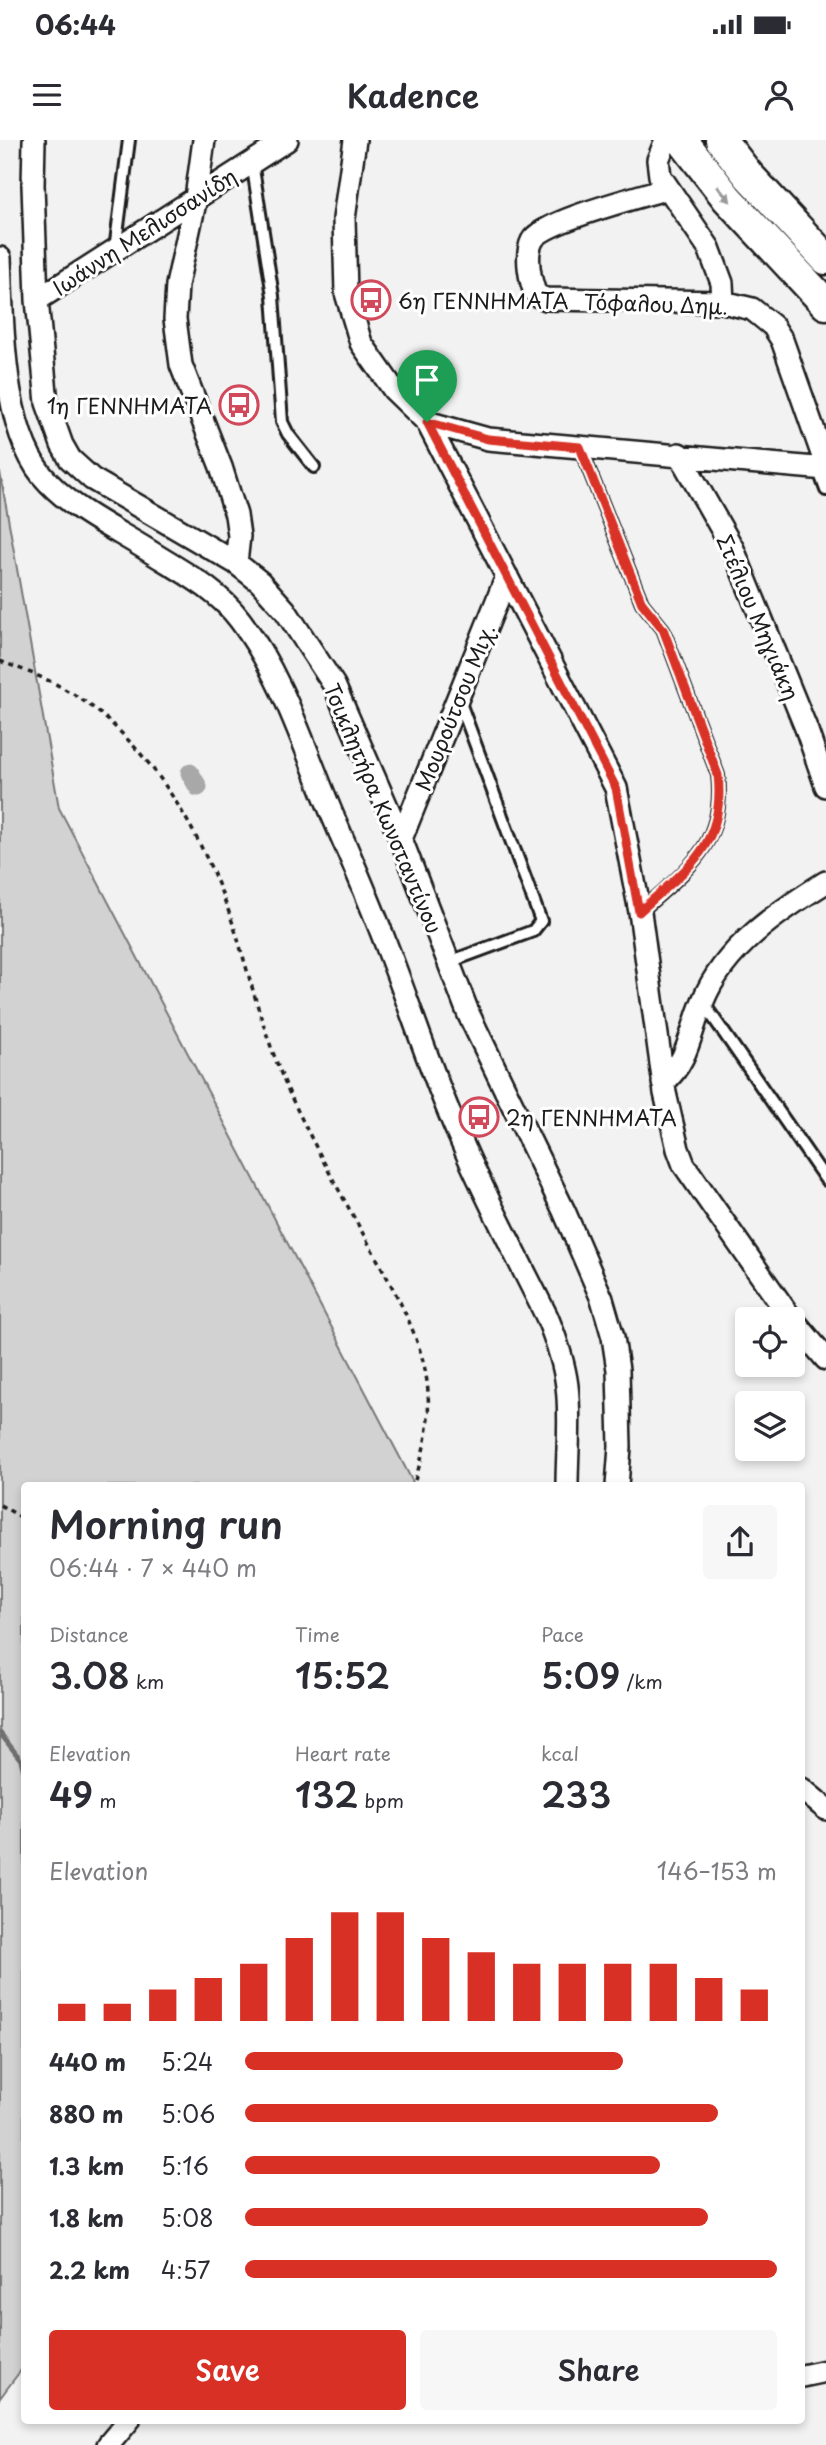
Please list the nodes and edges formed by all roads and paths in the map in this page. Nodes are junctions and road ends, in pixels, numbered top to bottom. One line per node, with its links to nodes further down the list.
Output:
1 (34, 140): 15 (street, Τσικλητήρα Κωνσταντίνου)
2 (129, 140): 12 (lane)
3 (204, 140): 11 (street)
4 (288, 140): 9 (street, Ιωάννη Μελισσανίδη)
5 (355, 140): 18 (street)
6 (666, 140): 10 (street)
7 (682, 140): 17 (main road, one-way to 17)
8 (721, 140): 14 (main road)
9 (252, 162): 11 (street, Ιωάννη Μελισσανίδη); 21 (lane)
10 (668, 188): 16 (street); 16 (street, Τόφαλου Δημ.)
11 (195, 198): 12 (street, Ιωάννη Μελισσανίδη); 24 (street)
12 (115, 250): 15 (street, Ιωάννη Μελισσανίδη)
13 (0, 258): 40 (street)
14 (826, 258)
15 (37, 300): 24 (street, Τσικλητήρα Κωνσταντίνου)
16 (723, 302): 22 (street, Τόφαλου Δημ.)
17 (826, 304)
18 (427, 422): 19 (street); 25 (street)
19 (580, 447): 20 (street); 31 (lane)
20 (679, 454): 22 (street); 28 (street, Στέλιου Μηγιάκη)
21 (314, 467)
22 (823, 467): 23 (lane)
23 (826, 489)
24 (236, 563): 29 (street, Τσικλητήρα Κωνσταντίνου)
25 (507, 576): 27 (street, Μουρούτσου Μιχ.); 31 (street)
26 (0, 661): 39 (path)
27 (458, 697): 29 (street, Μουρούτσου Μιχ.); 32 (lane)
28 (826, 786)
29 (401, 838): 32 (street, Τσικλητήρα Κωνσταντίνου)
30 (826, 882): 33 (street)
31 (639, 912): 34 (street)
32 (449, 962): 41 (street, Τσικλητήρα Κωνσταντίνου)
33 (702, 1001): 34 (street); 35 (lane)
34 (663, 1083): 36 (street)
35 (826, 1180)
36 (783, 1307)
37 (805, 1335): 38 (street)
38 (826, 1359)
39 (413, 1482)
40 (567, 1482)
41 (617, 1482)
42 (0, 1504): 43 (path)
43 (21, 1517)
44 (805, 1792): 45 (street)
45 (826, 1809)
46 (826, 2371): 47 (street)
47 (805, 2375)
48 (125, 2424): 49 (street)
49 (107, 2445)

